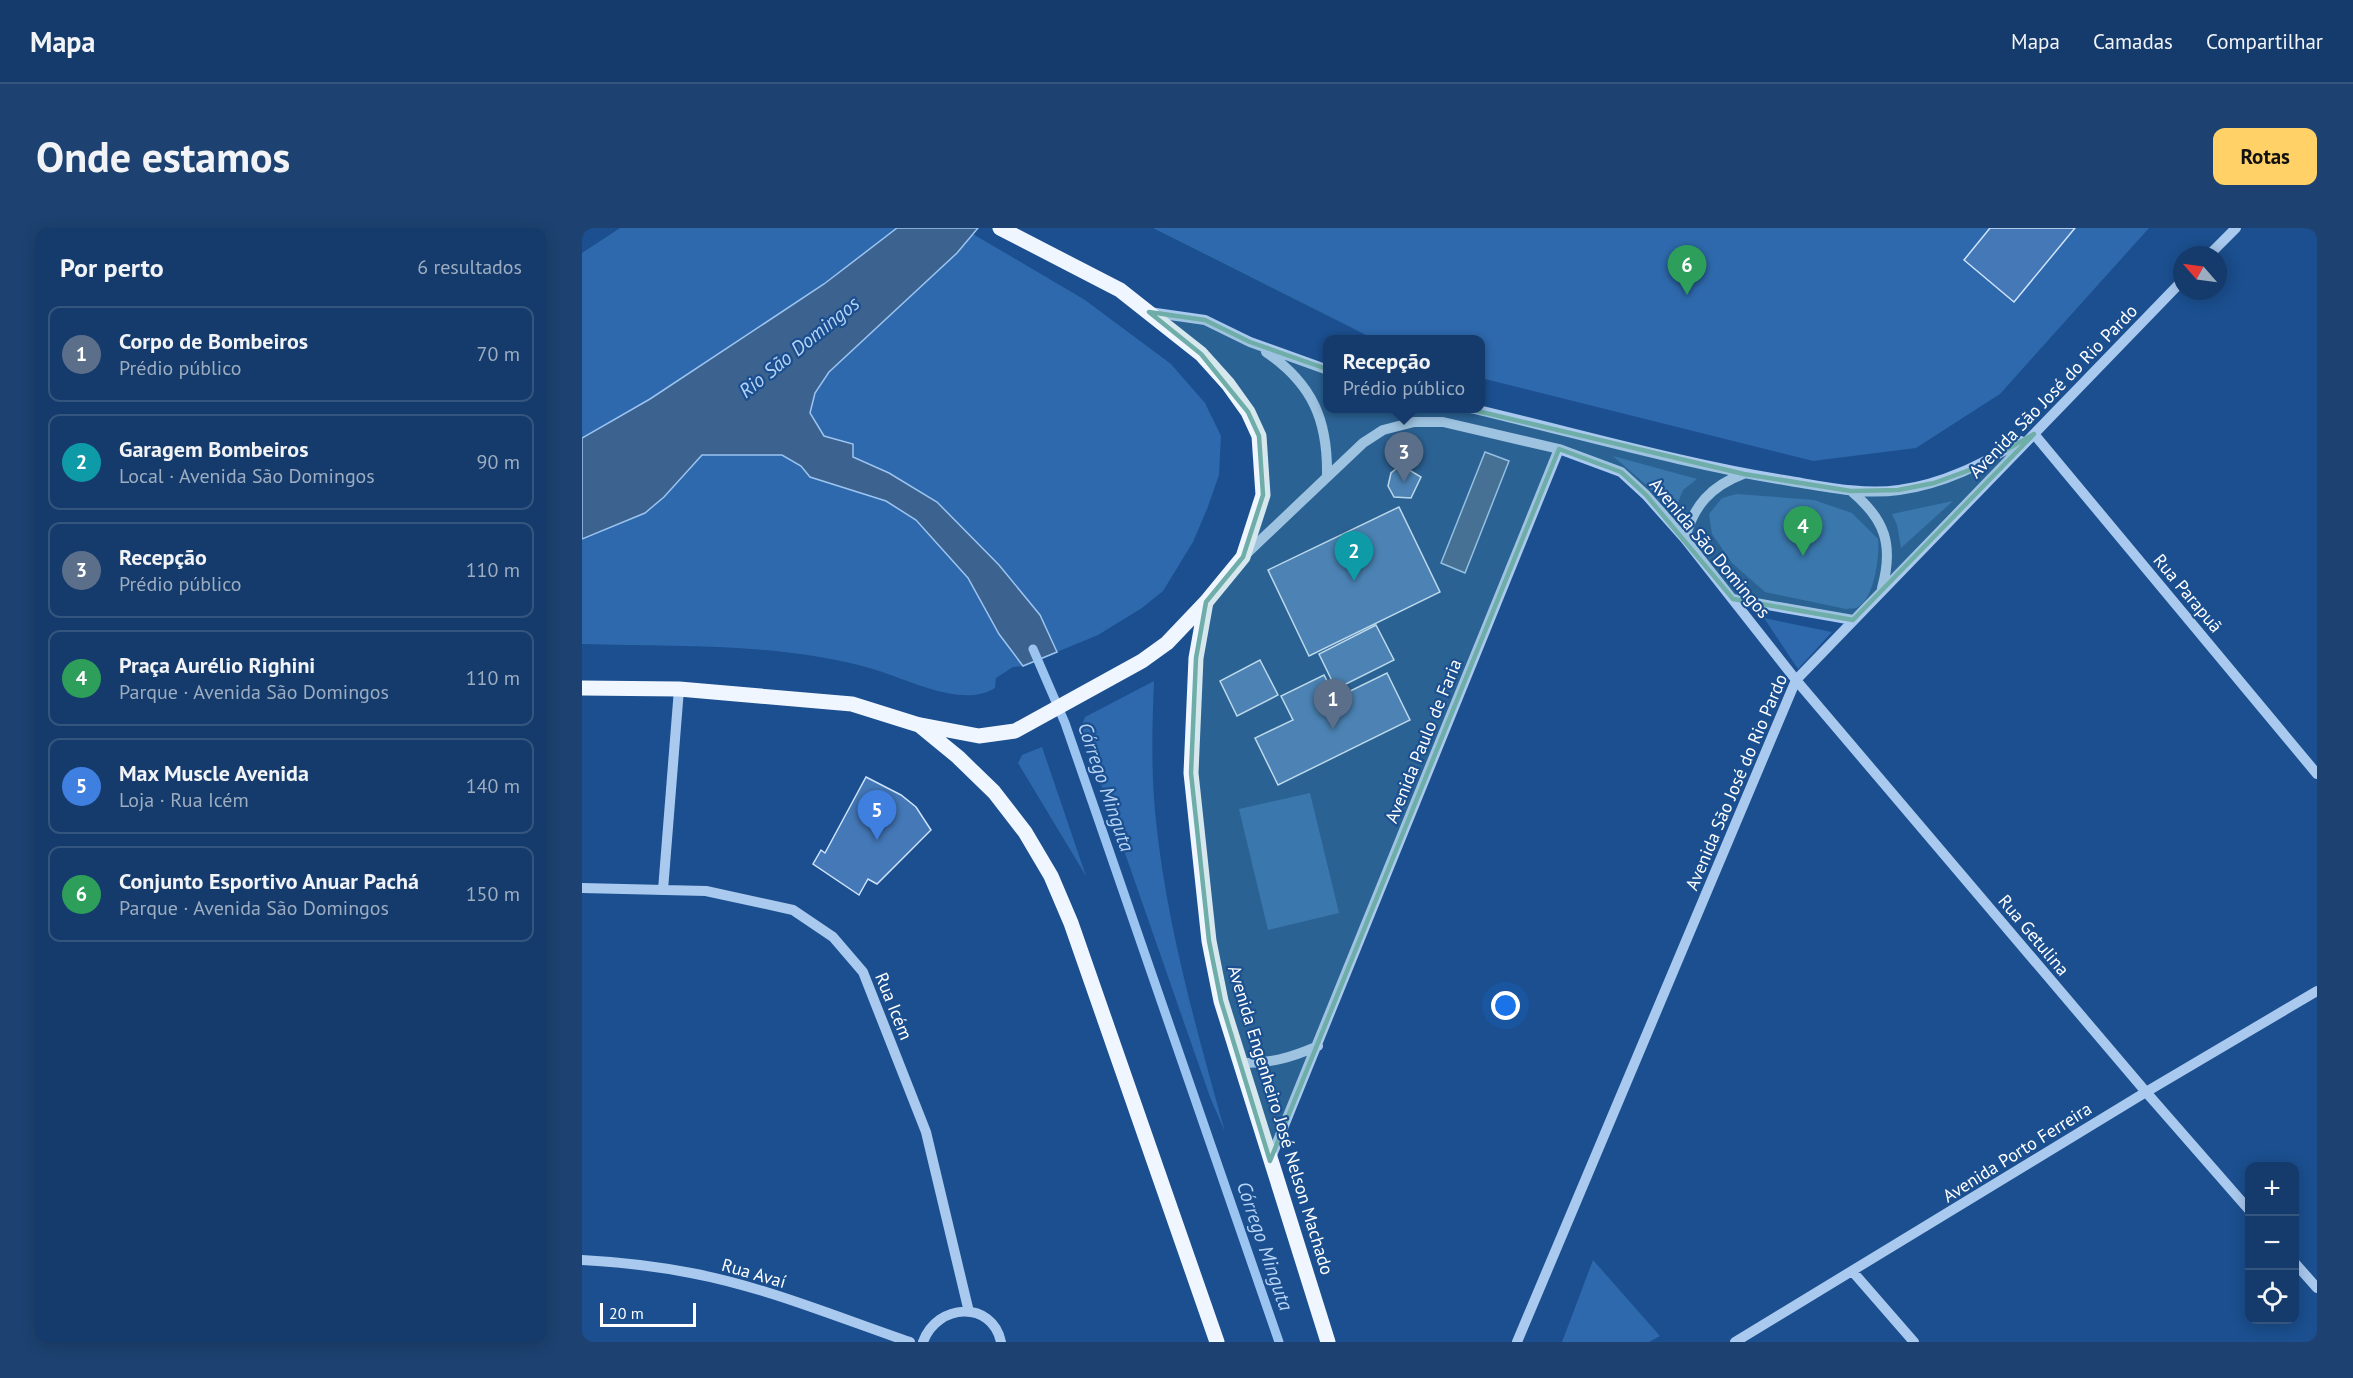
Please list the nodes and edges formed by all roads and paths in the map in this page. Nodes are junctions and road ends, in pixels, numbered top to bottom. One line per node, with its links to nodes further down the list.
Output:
1 (1000, 228): 5 (main road, Avenida Engenheiro José Nelson Machado)
2 (2236, 228): 3 (street)
3 (2218, 246)
4 (2173, 290): 9 (street, Avenida São José do Rio Pardo)
5 (1149, 312): 6 (street); 15 (main road, Avenida Engenheiro José Nelson Machado)
6 (1250, 342): 7 (street); 12 (street)
7 (1323, 368)
8 (1485, 412): 11 (street, Avenida São Domingos)
9 (2034, 434): 13 (street, Avenida São Domingos); 16 (street, Avenida São José do Rio Pardo); 24 (street, Rua Parapuã)
10 (1559, 449): 12 (street, Avenida São Domingos); 14 (street, Avenida São Domingos); 28 (street, Avenida Paulo de Faria)
11 (1744, 474): 13 (street, Avenida São Domingos); 14 (street)
12 (1327, 476): 15 (street, Avenida São Domingos)
13 (1851, 491): 16 (street)
14 (1685, 539): 17 (street, Avenida São Domingos)
15 (1243, 557): 18 (main road, Avenida Engenheiro José Nelson Machado)
16 (1881, 591): 19 (street, Avenida São José do Rio Pardo)
17 (1733, 599): 19 (street); 20 (street, Avenida São Domingos)
18 (1206, 602): 23 (main road); 29 (main road, Avenida Engenheiro José Nelson Machado)
19 (1853, 620): 20 (street, Avenida São José do Rio Pardo)
20 (1796, 680): 30 (street, Rua Getulina); 43 (street, Avenida São José do Rio Pardo)
21 (582, 688): 22 (main road)
22 (679, 689): 23 (main road); 26 (street)
23 (919, 725): 41 (main road)
24 (2317, 774)
25 (582, 888): 26 (street, Rua Icém)
26 (663, 890): 37 (street, Rua Icém)
27 (2317, 991): 30 (street, Avenida Porto Ferreira)
28 (1318, 1046): 29 (street); 31 (street, Avenida Paulo de Faria)
29 (1241, 1063): 31 (main road, Avenida Engenheiro José Nelson Machado)
30 (2146, 1092): 32 (street, Rua Getulina); 35 (street, Avenida Porto Ferreira)
31 (1270, 1161): 42 (main road, Avenida Engenheiro José Nelson Machado)
32 (2245, 1205)
33 (582, 1260): 38 (street, Rua Avaí)
34 (2299, 1267): 36 (street)
35 (1853, 1272): 44 (street, Avenida Porto Ferreira); 45 (street)
36 (2317, 1288)
37 (969, 1312): 39 (street); 40 (street)
38 (910, 1342)
39 (923, 1342)
40 (1001, 1342)
41 (1217, 1342)
42 (1328, 1342)
43 (1517, 1342)
44 (1735, 1342)
45 (1914, 1342)

